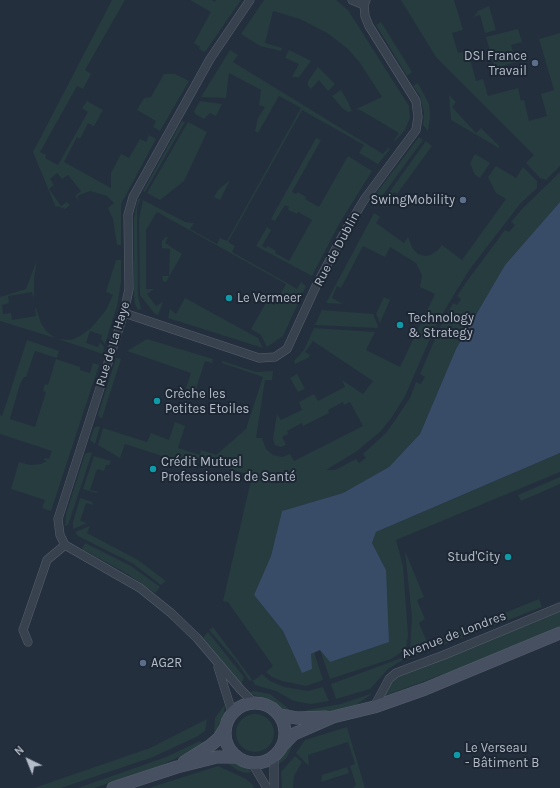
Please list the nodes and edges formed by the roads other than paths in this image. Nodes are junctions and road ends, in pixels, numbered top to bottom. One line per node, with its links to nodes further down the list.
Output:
1 (250, 0): 4 (street, Rue de La Haye)
2 (352, 0): 3 (street)
3 (365, 2): 4 (street, Rue de Dublin)
4 (124, 314): 5 (street, Rue de La Haye)
5 (65, 545): 8 (street); 9 (street)
6 (560, 607): 11 (street, Avenue de Londres)
7 (560, 633): 11 (street)
8 (28, 642)
9 (216, 662): 10 (street); 12 (street)
10 (253, 702): 12 (street); 13 (street)
11 (374, 706): 14 (street)
12 (232, 712): 15 (street)
13 (280, 715): 14 (street); 16 (street)
14 (333, 717): 16 (street)
15 (225, 728): 17 (street); 20 (street)
16 (282, 745): 18 (street)
17 (237, 756): 19 (street); 20 (street)
18 (274, 756): 19 (street); 23 (street)
19 (252, 763): 22 (street)
20 (177, 766): 21 (street)
21 (113, 788)
22 (267, 788)
23 (274, 788)

